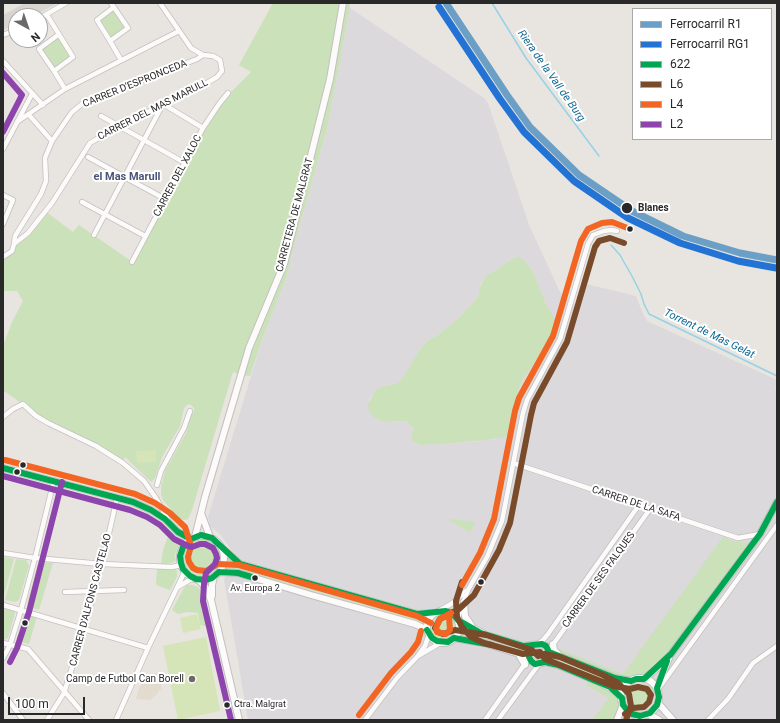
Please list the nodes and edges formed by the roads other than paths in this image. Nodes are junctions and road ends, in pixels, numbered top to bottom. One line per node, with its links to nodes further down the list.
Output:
1 (66, 3): 5 (street)
2 (160, 3): 7 (street, CARRER DEL MAS MARULL)
3 (343, 3): 53 (street, CARRETERA DE MALGRAT)
4 (112, 5): 9 (street); 9 (street)
5 (48, 14)
6 (48, 17): 8 (street)
7 (179, 31): 10 (street, CARRER DEL MAS MARULL); 11 (street)
8 (58, 35): 13 (street); 13 (street)
9 (110, 41): 11 (street)
10 (202, 55): 17 (street, CARRER DEL MAS MARULL); 25 (street, CARRER D'ESPRONCEDA)
11 (121, 60): 14 (street)
12 (3, 61): 16 (street)
13 (54, 71): 14 (street)
14 (65, 88): 18 (street)
15 (228, 93): 23 (street, CARRER DEL XALOC)
16 (32, 94): 18 (street); 21 (street)
17 (163, 104): 22 (street, CARRER DEL MAS MARULL); 23 (street); 24 (street)
18 (43, 105): 19 (street)
19 (29, 115): 21 (street); 25 (street)
20 (101, 116): 22 (street)
21 (17, 122): 26 (street)
22 (119, 126): 24 (street); 38 (street, CARRER DEL MAS MARULL)
23 (204, 128): 28 (street, CARRER DEL XALOC)
24 (144, 140): 28 (street); 29 (street)
25 (52, 141): 38 (street, CARRER D'ESPRONCEDA)
26 (3, 149)
27 (88, 157): 29 (street)
28 (185, 163): 31 (street, CARRER DEL XALOC)
29 (125, 177): 31 (street); 33 (street)
30 (3, 195): 34 (street)
31 (164, 199): 37 (street, CARRER DEL XALOC)
32 (82, 202): 33 (street)
33 (105, 216): 36 (street); 37 (street)
34 (3, 224)
35 (617, 231): 43 (street)
36 (94, 235)
37 (145, 236): 40 (street, CARRER DEL XALOC)
38 (14, 244): 39 (street, CARRER DEL MAS MARULL)
39 (3, 257)
40 (132, 262)
41 (190, 411): 46 (street)
42 (3, 417): 47 (street)
43 (513, 463): 51 (street, CARRER DE LA SAFA); 71 (street)
44 (3, 468): 45 (street)
45 (54, 480): 48 (street); 63 (street)
46 (157, 485): 47 (street); 49 (street)
47 (149, 489): 49 (street)
48 (118, 498): 54 (street); 64 (street, CARRER D'ALFONS CASTELAO)
49 (156, 498): 54 (street)
50 (777, 502): 57 (street)
51 (639, 505): 52 (street, CARRER DE LA SAFA); 86 (street, CARRER DE SES FALQUES)
52 (650, 509): 57 (street, CARRER DE LA SAFA); 87 (street, CARRER DE SES FALQUES)
53 (201, 514): 58 (street); 59 (street, CARRETERA DE MALGRAT)
54 (172, 524): 56 (street)
55 (777, 524): 103 (street)
56 (178, 532): 59 (street); 60 (street)
57 (760, 534): 93 (street)
58 (210, 537): 59 (street); 61 (street)
59 (193, 538): 60 (street)
60 (183, 547): 65 (street)
61 (223, 549): 67 (street); 78 (street)
62 (3, 553): 63 (street)
63 (35, 558): 64 (street); 77 (street)
64 (102, 564): 65 (street); 72 (street, CARRER D'ALFONS CASTELAO)
65 (181, 565): 66 (street)
66 (185, 571): 68 (street); 69 (street)
67 (217, 574): 68 (street); 74 (street); 82 (street)
68 (196, 579): 69 (street); 74 (street)
69 (178, 587): 90 (street)
70 (124, 590): 72 (street)
71 (468, 590): 75 (street); 78 (street)
72 (94, 591): 73 (street); 80 (street, CARRER D'ALFONS CASTELAO)
73 (65, 592)
74 (212, 600): 114 (street)
75 (464, 602): 79 (street); 81 (street)
76 (3, 605): 77 (street)
77 (21, 610): 80 (street); 88 (street)
78 (436, 612): 79 (street); 82 (street)
79 (457, 619): 81 (street); 83 (street)
80 (84, 629): 90 (street); 104 (street, CARRER D'ALFONS CASTELAO)
81 (474, 630): 86 (street)
82 (428, 632): 84 (street); 95 (street)
83 (454, 638): 84 (street); 92 (street)
84 (442, 642): 95 (street)
85 (3, 643): 88 (street)
86 (536, 644): 91 (street); 97 (street)
87 (553, 644): 91 (street, CARRER DE SES FALQUES); 94 (street)
88 (10, 645): 96 (street); 104 (street)
89 (777, 646): 122 (street)
90 (148, 648): 113 (street)
91 (549, 651): 94 (street); 98 (street)
92 (518, 653): 97 (street); 100 (street)
93 (671, 654): 101 (street); 103 (street)
94 (560, 656): 102 (street)
95 (417, 657): 115 (street)
96 (3, 658)
97 (529, 658): 99 (street); 100 (street)
98 (545, 662): 99 (street); 106 (street)
99 (539, 664): 117 (street)
100 (525, 665): 116 (street)
101 (644, 679): 102 (street); 103 (street)
102 (631, 681): 106 (street)
103 (657, 689): 107 (street)
104 (64, 692): 111 (street, CARRER D'ALFONS CASTELAO); 112 (street)
105 (3, 693): 110 (street)
106 (622, 701): 109 (street); 118 (street)
107 (658, 703): 108 (street); 121 (street)
108 (648, 714): 109 (street); 120 (street)
109 (637, 717): 119 (street)
110 (23, 720)
111 (46, 720)
112 (89, 720)
113 (116, 720)
114 (239, 720)
115 (365, 720)
116 (485, 720)
117 (498, 720)
118 (617, 720)
119 (630, 720)
120 (659, 720)
121 (673, 720)
122 (708, 720)

